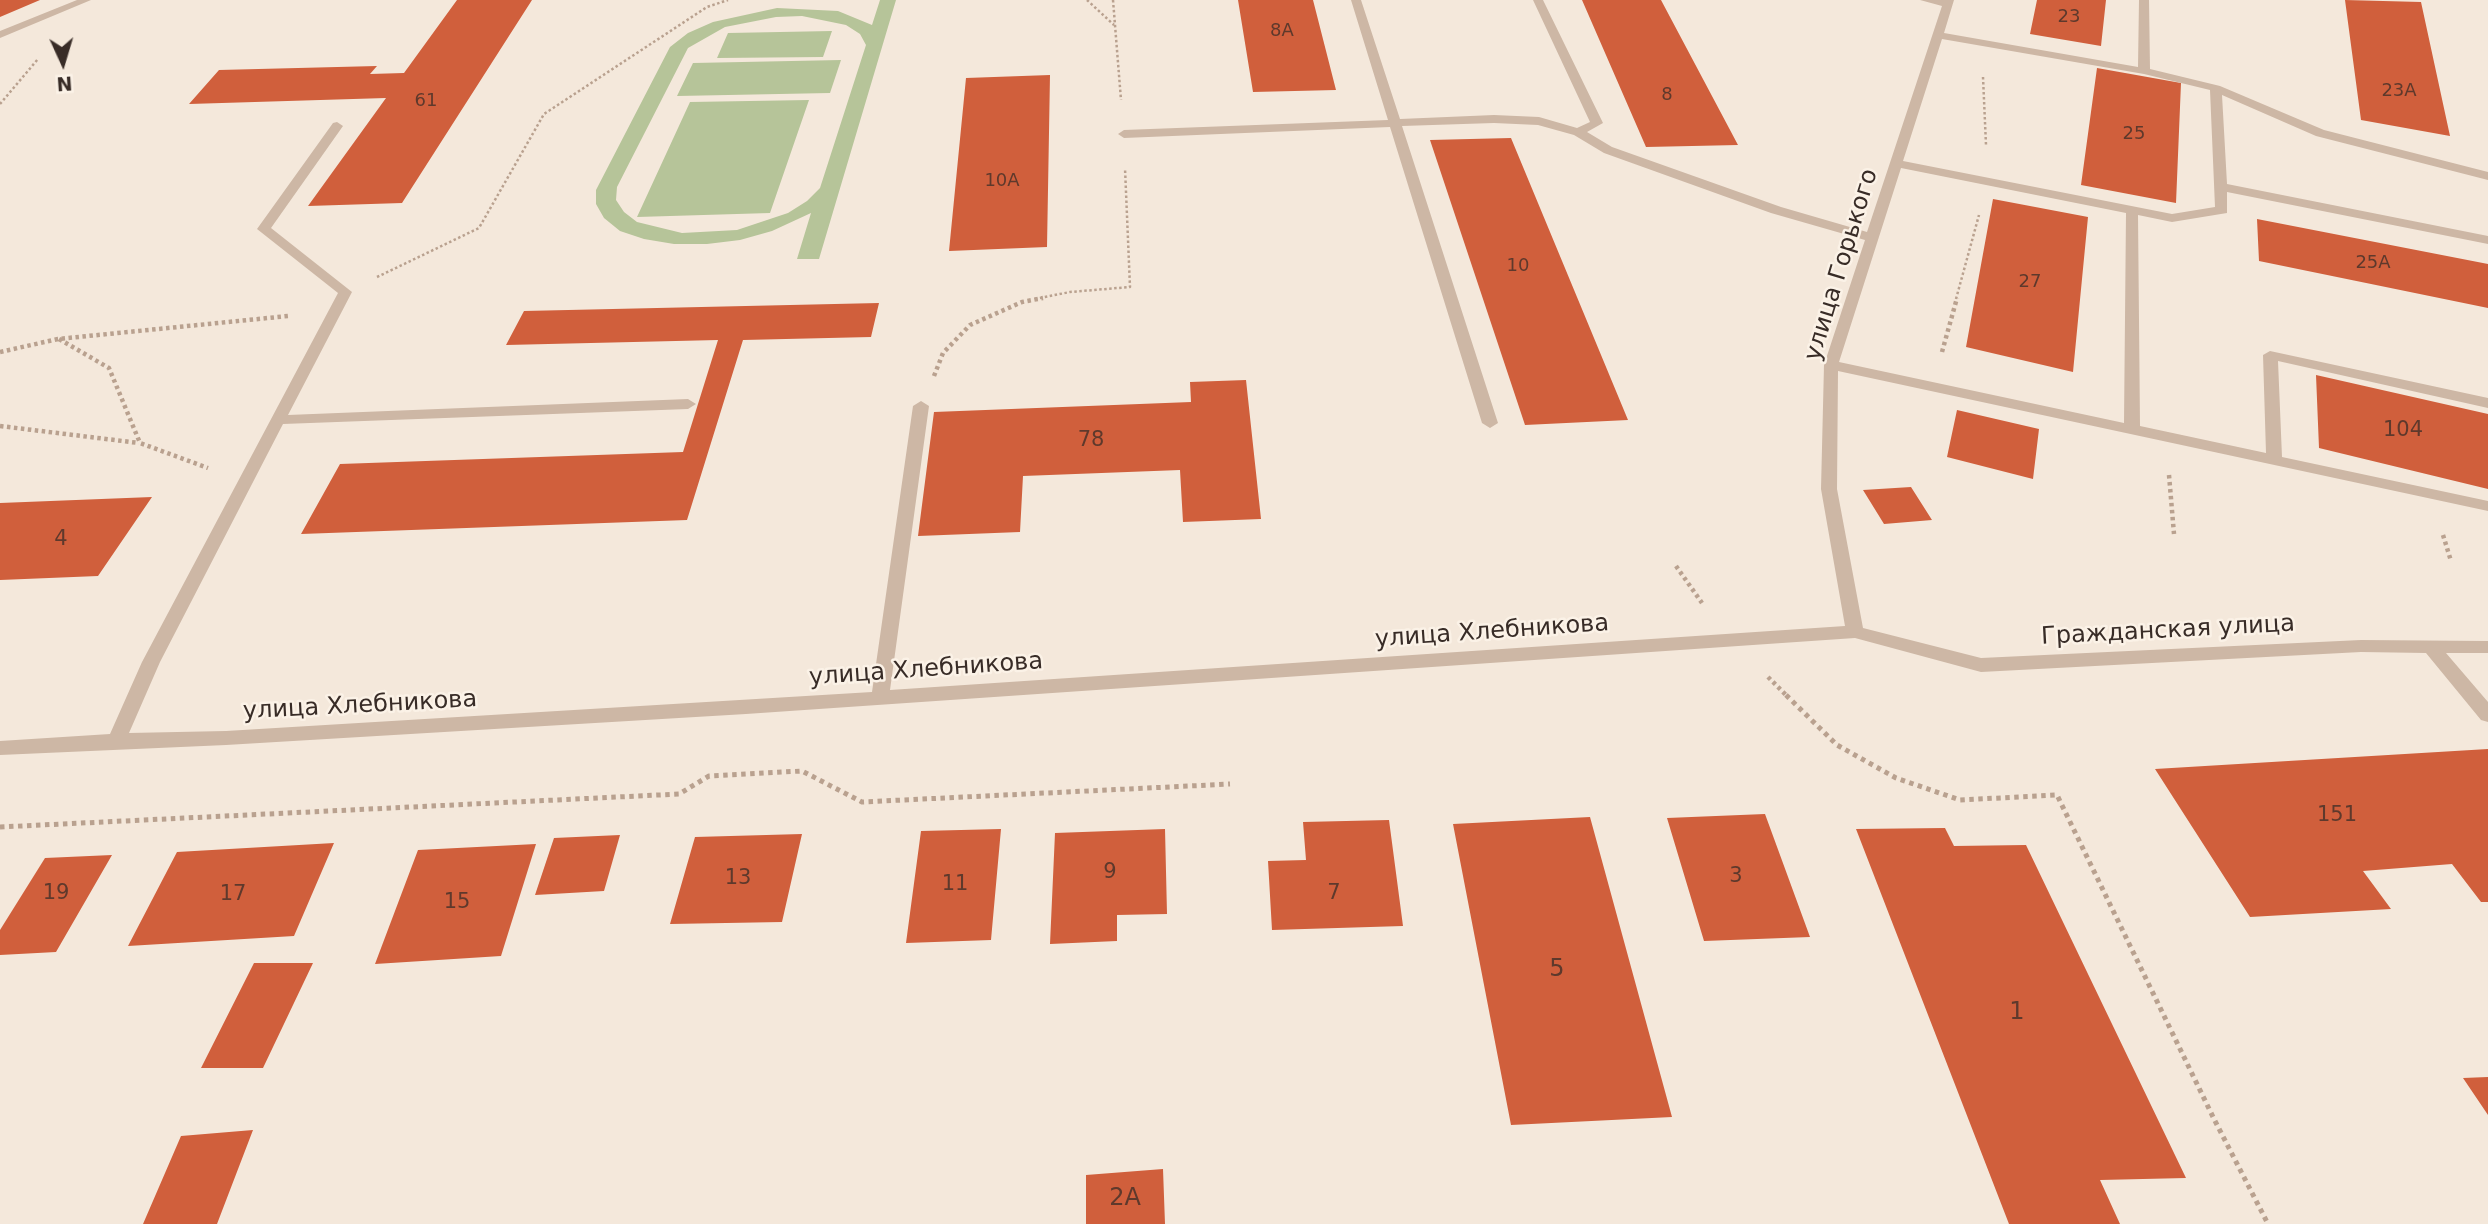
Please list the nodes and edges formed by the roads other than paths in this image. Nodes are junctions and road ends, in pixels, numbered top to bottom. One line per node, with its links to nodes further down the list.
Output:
1 (86, 0): 7 (street)
2 (1356, 0): 11 (street)
3 (1538, 0): 13 (street)
4 (1926, 0): 6 (street)
5 (2144, 0): 9 (street)
6 (1948, 2): 8 (street, улица Горького)
7 (0, 35)
8 (1938, 35): 9 (street); 15 (street, улица Горького)
9 (2144, 71): 10 (street)
10 (2216, 88): 16 (street); 17 (street)
11 (1394, 123): 13 (street); 14 (street); 26 (street)
12 (337, 126): 25 (street)
13 (1578, 132): 19 (street)
14 (1124, 134)
15 (1896, 163): 18 (street); 19 (street, улица Горького)
16 (2488, 176)
17 (2221, 187): 18 (street); 20 (street)
18 (2133, 210): 27 (street)
19 (1872, 239): 21 (street, улица Горького)
20 (2488, 240)
21 (1831, 365): 27 (street); 30 (street, улица Горького)
22 (2488, 403): 28 (street)
23 (688, 404): 25 (street)
24 (921, 406): 33 (street)
25 (277, 420): 35 (street)
26 (1490, 423)
27 (2132, 430): 28 (street)
28 (2274, 460): 29 (street)
29 (2488, 506)
30 (1855, 632): 31 (street, Гражданская улица); 33 (street, улица Хлебникова)
31 (2430, 646): 32 (street, Гражданская улица); 34 (street)
32 (2488, 647)
33 (880, 698): 35 (street, улица Хлебникова)
34 (2488, 715)
35 (116, 741): 36 (street, улица Хлебникова)
36 (0, 748)

